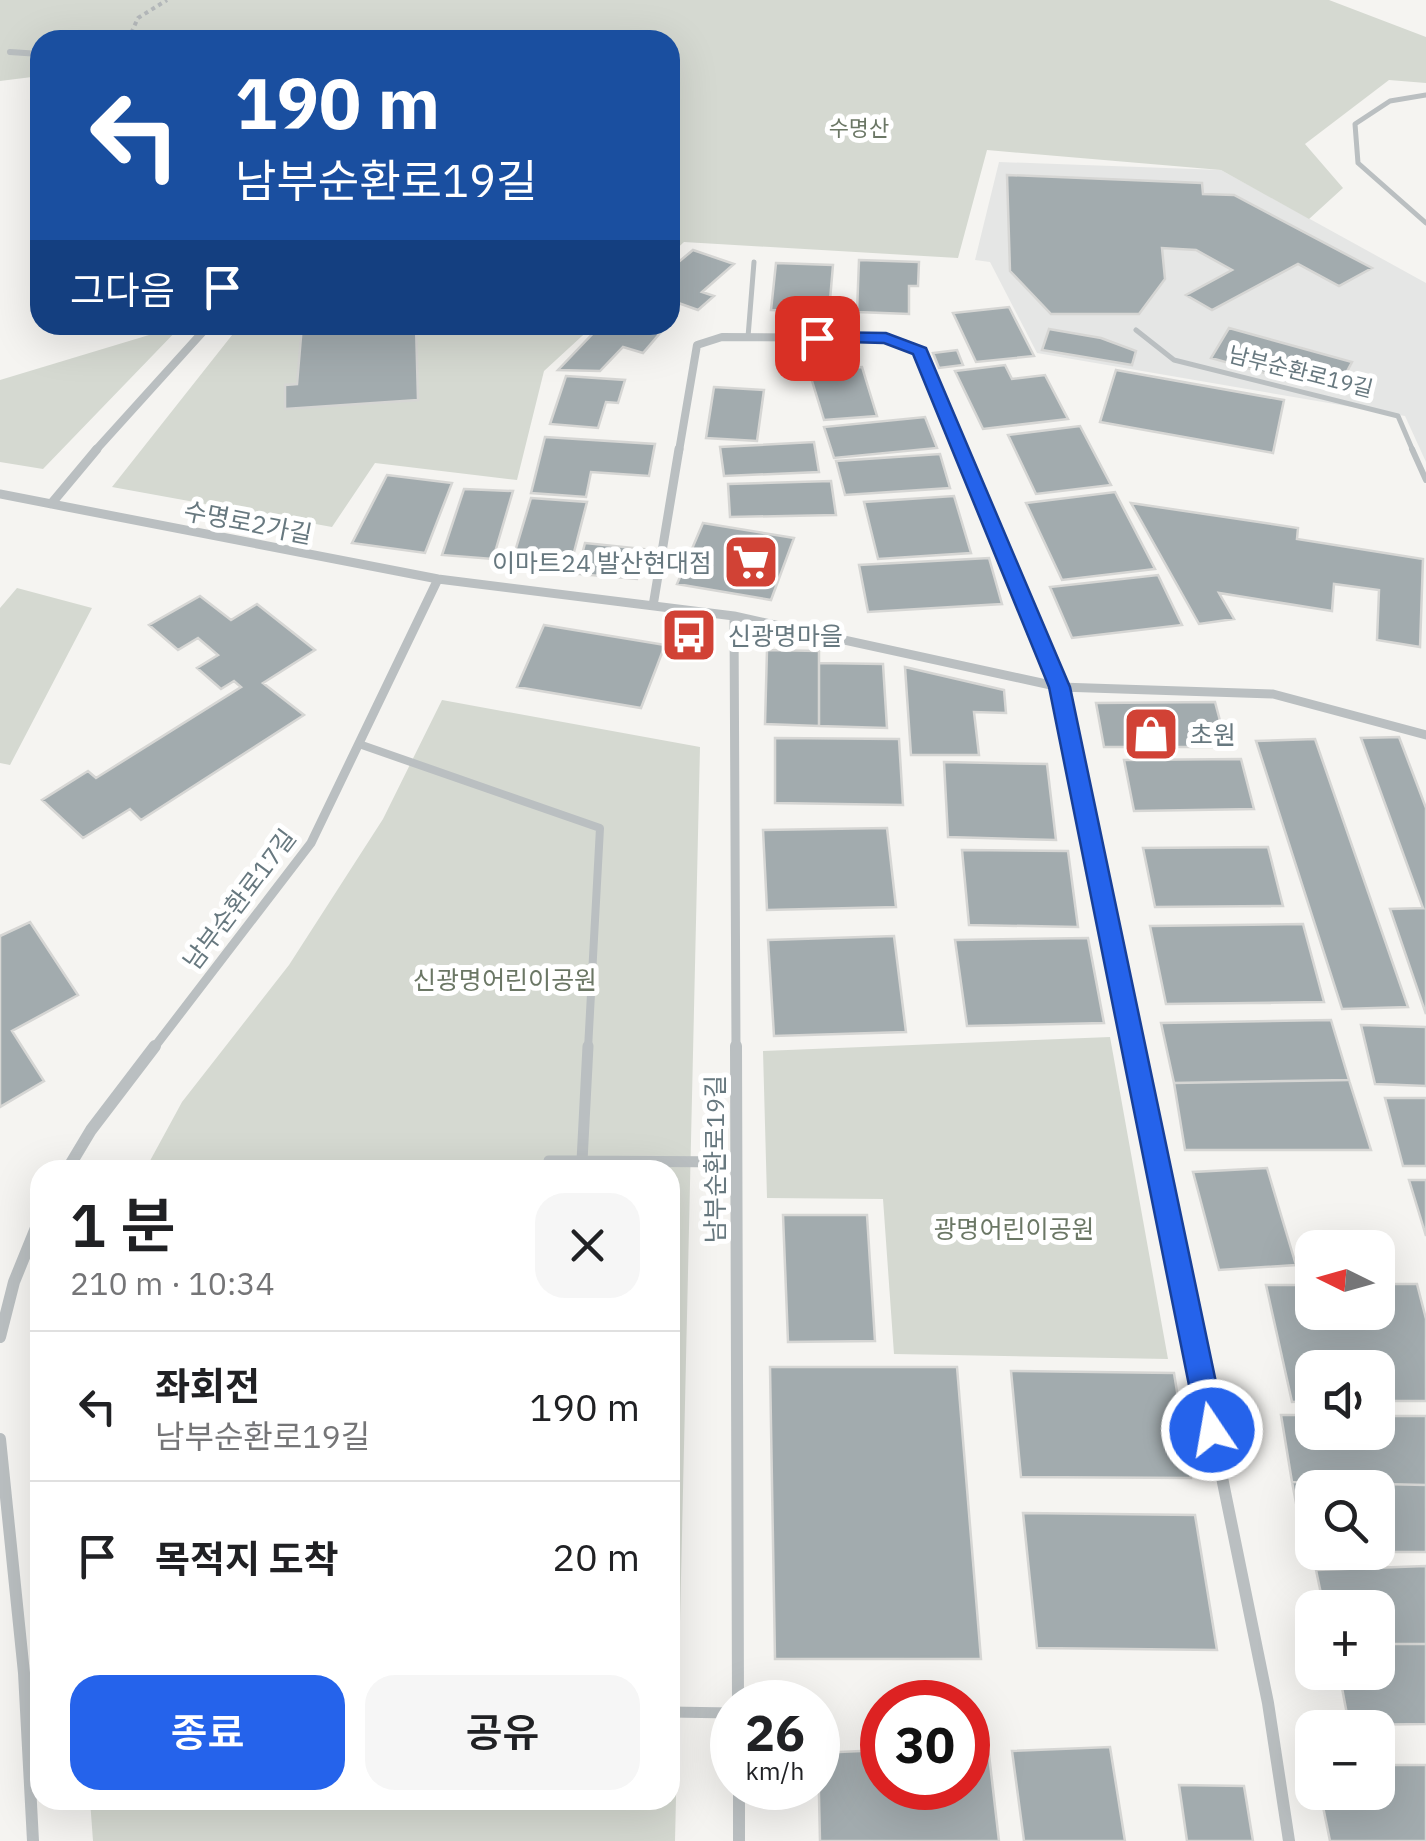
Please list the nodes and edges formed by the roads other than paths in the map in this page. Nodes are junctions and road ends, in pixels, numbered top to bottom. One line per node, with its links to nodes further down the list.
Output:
1 (10, 52): 2 (street)
2 (30, 53)
3 (1426, 95): 4 (lane)
4 (1426, 223)
5 (754, 262): 8 (lane)
6 (1136, 330): 9 (lane, 남부순환로19길)
7 (200, 335): 11 (street)
8 (748, 337): 13 (street); 15 (street)
9 (1426, 480)
10 (0, 494): 11 (street, 수명로2가길)
11 (51, 504): 12 (street, 수명로2가길)
12 (438, 579): 13 (street); 17 (street, 남부순환로17길)
13 (653, 606): 14 (street)
14 (734, 616): 15 (street); 21 (street, 남부순환로19길)
15 (1060, 687): 16 (street); 33 (street)
16 (1426, 735)
17 (359, 744): 18 (street, 남부순환로17길); 19 (street)
18 (74, 1160)
19 (582, 1160)
20 (680, 1162): 21 (street)
21 (736, 1162): 25 (street, 남부순환로19길)
22 (30, 1243): 23 (street)
23 (0, 1337)
24 (0, 1438): 28 (street)
25 (738, 1680)
26 (680, 1712): 27 (street)
27 (710, 1713)
28 (30, 1799)
29 (31, 1810): 31 (street)
30 (738, 1810): 32 (street)
31 (32, 1841)
32 (739, 1841)
33 (1290, 1841)

